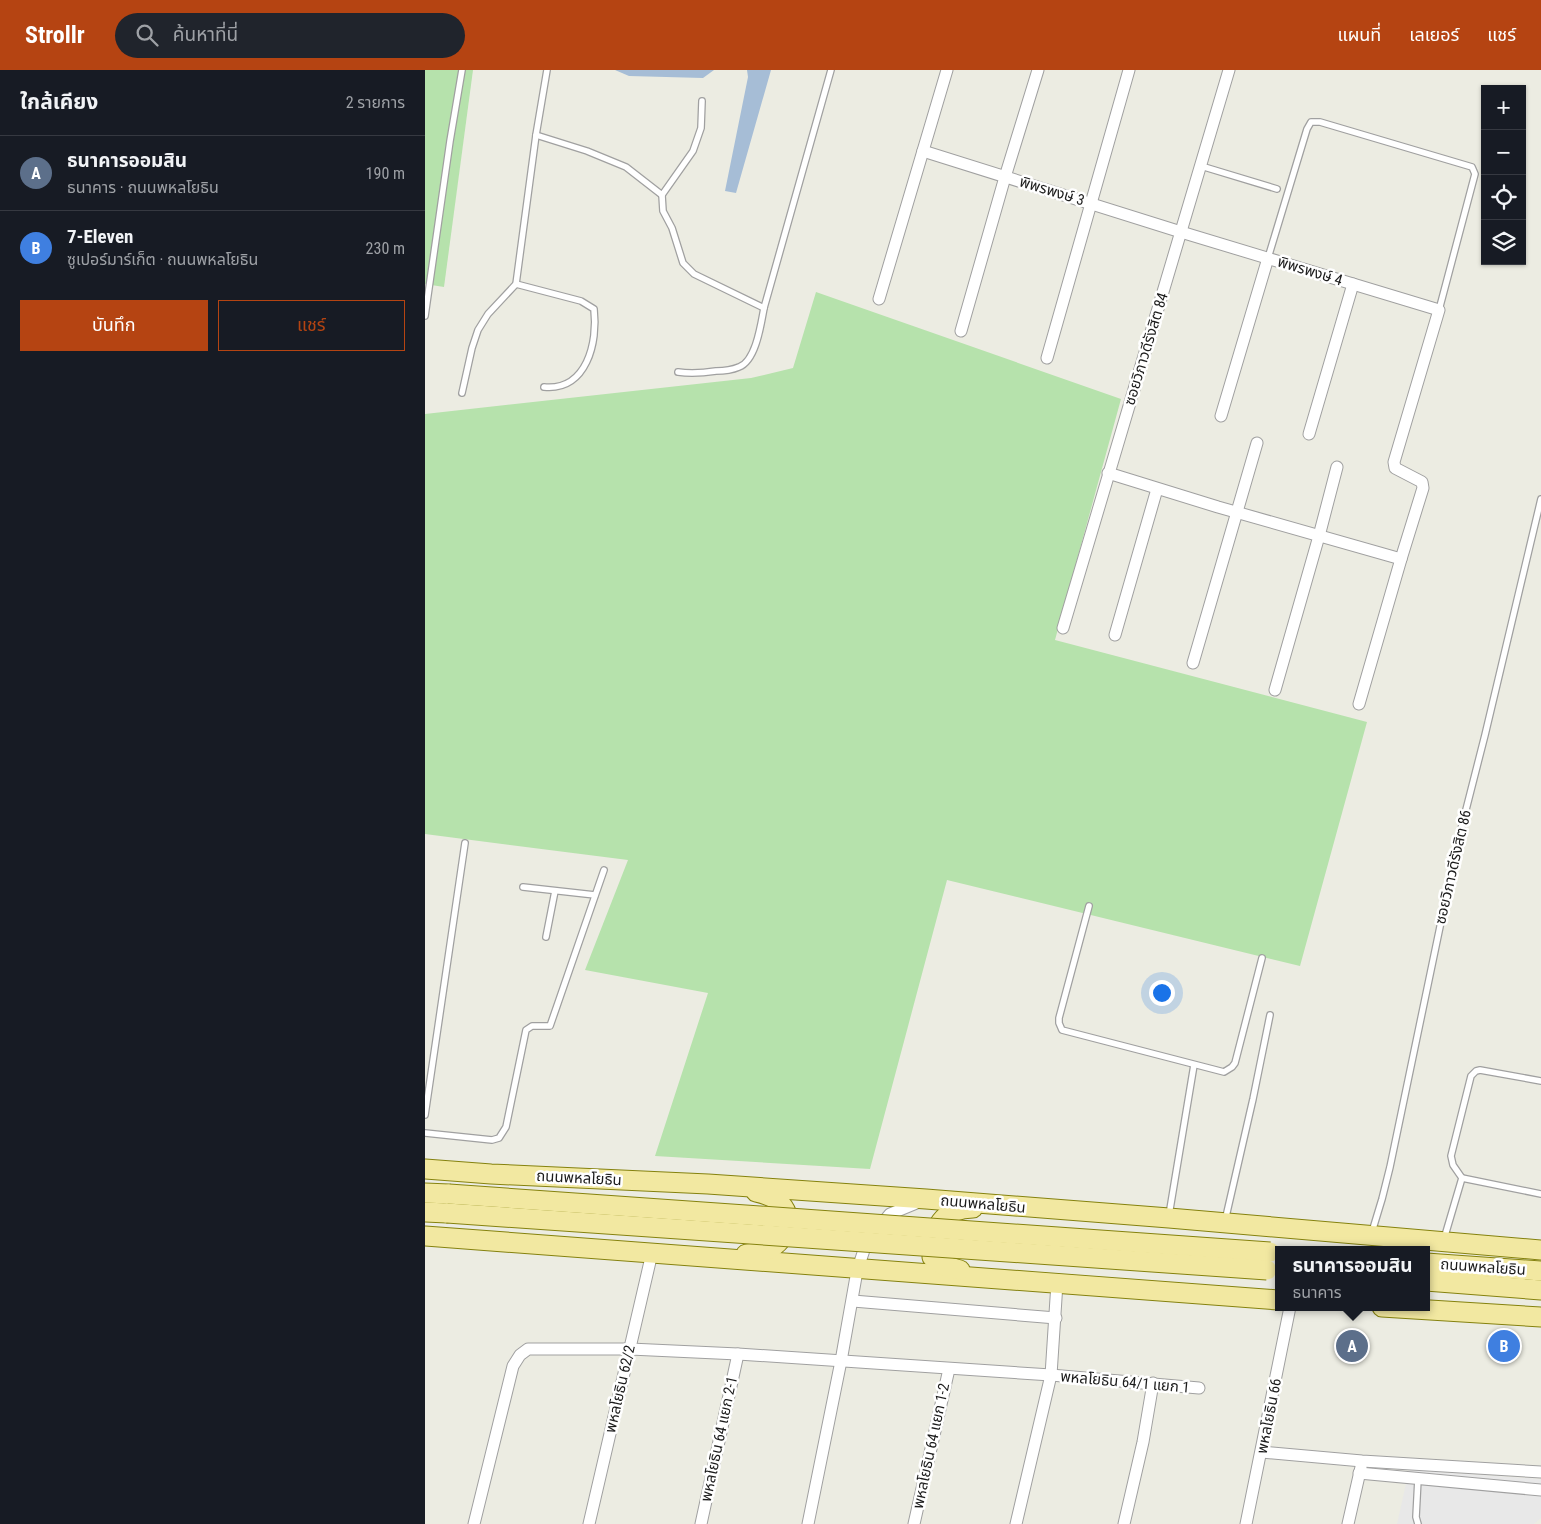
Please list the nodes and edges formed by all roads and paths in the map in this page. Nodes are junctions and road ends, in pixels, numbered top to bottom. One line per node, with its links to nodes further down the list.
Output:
1 (462, 70): 23 (lane)
2 (547, 70): 9 (lane)
3 (831, 70): 21 (lane)
4 (947, 70): 10 (street)
5 (1039, 70): 12 (street)
6 (1129, 70): 15 (street)
7 (1229, 70): 11 (street, ซอยวิภาวดีรังสิต 84)
8 (701, 101): 14 (lane)
9 (535, 135): 14 (lane); 18 (lane)
10 (923, 151): 12 (street, พิพรพงษ์ 3); 20 (street)
11 (1201, 166): 13 (lane); 16 (street, ซอยวิภาวดีรังสิต 84)
12 (1005, 177): 15 (street, พิพรพงษ์ 3); 24 (street)
13 (1277, 189)
14 (662, 195): 21 (lane)
15 (1091, 204): 16 (street, พิพรพงษ์ 3); 25 (street)
16 (1181, 232): 17 (street, พิพรพงษ์ 4); 33 (street, ซอยวิภาวดีรังสิต 84)
17 (1268, 258): 19 (street, พิพรพงษ์ 4); 22 (lane); 29 (street)
18 (516, 284): 27 (lane); 28 (lane)
19 (1353, 284): 22 (street, พิพรพงษ์ 4); 30 (street)
20 (879, 299)
21 (764, 308): 26 (lane)
22 (1439, 310): 38 (street)
23 (425, 316)
24 (961, 331)
25 (1047, 358)
26 (678, 372)
27 (544, 387)
28 (463, 393)
29 (1221, 416)
30 (1309, 434)
31 (1257, 443): 36 (street)
32 (1337, 466): 37 (street)
33 (1108, 473): 34 (street); 39 (street, ซอยวิภาวดีรังสิต 84)
34 (1157, 489): 36 (street); 40 (street)
35 (1541, 499): 68 (lane, ซอยวิภาวดีรังสิต 86)
36 (1238, 513): 37 (street); 41 (street)
37 (1319, 536): 38 (street); 42 (street)
38 (1401, 559): 43 (street)
39 (1063, 628)
40 (1115, 635)
41 (1193, 663)
42 (1275, 690)
43 (1359, 704)
44 (465, 843): 55 (lane)
45 (604, 870): 48 (lane)
46 (523, 887): 47 (lane)
47 (555, 890): 48 (lane); 50 (lane)
48 (595, 895): 56 (lane)
49 (1089, 906): 53 (lane)
50 (546, 937)
51 (1262, 958): 53 (lane)
52 (1270, 1015): 66 (lane)
53 (1194, 1064): 65 (lane)
54 (1541, 1081): 58 (lane)
55 (425, 1115)
56 (425, 1133)
57 (425, 1169): 59 (main road, ถนนพหลโยธิน)
58 (1462, 1178): 61 (lane); 69 (lane)
59 (708, 1184): 62 (main road, ถนนพหลโยธิน); 72 (main road)
60 (425, 1193): 73 (main road, ถนนพหลโยธิน, bridge)
61 (1541, 1194)
62 (926, 1199): 63 (main road, ถนนพหลโยธิน); 75 (street)
63 (1019, 1207): 65 (main road, ถนนพหลโยธิน); 77 (main road)
64 (425, 1212): 73 (main road, ถนนพหลโยธิน, bridge)
65 (1169, 1218): 66 (main road, ถนนพหลโยธิน)
66 (1225, 1223): 68 (main road, ถนนพหลโยธิน)
67 (425, 1236): 71 (main road)
68 (1371, 1236): 69 (main road, ถนนพหลโยธิน)
69 (1443, 1242): 70 (main road, ถนนพหลโยธิน)
70 (1541, 1250)
71 (652, 1254): 72 (main road); 87 (street, พหลโยธิน 62/2)
72 (705, 1256): 75 (main road)
73 (1273, 1262)
74 (1430, 1263): 76 (main road, ถนนพหลโยธิน)
75 (858, 1270): 77 (main road); 82 (street)
76 (1541, 1271)
77 (1007, 1280): 79 (main road)
78 (1430, 1282): 80 (main road, ถนนพหลโยธิน)
79 (1057, 1283): 81 (main road); 86 (street)
80 (1541, 1290)
81 (1275, 1300)
82 (853, 1301): 86 (street); 89 (street)
83 (1430, 1310): 85 (main road)
84 (1290, 1311): 94 (street, พหลโยธิน 66)
85 (1541, 1317)
86 (1056, 1318): 91 (street)
87 (630, 1349): 88 (street, พหลโยธิน 64/1 แยก 1); 100 (street, พหลโยธิน 64/1 แยก 1); 101 (street, พหลโยธิน 62/2)
88 (737, 1354): 89 (street, พหลโยธิน 64/1 แยก 1); 102 (street, พหลโยธิน 64 แยก 2-1)
89 (841, 1360): 90 (street, พหลโยธิน 64/1 แยก 1); 103 (street)
90 (949, 1369): 91 (street, พหลโยธิน 64/1 แยก 1); 104 (street, พหลโยธิน 64 แยก 1-2)
91 (1051, 1375): 92 (street, พหลโยธิน 64/1 แยก 1); 105 (street)
92 (1153, 1383): 93 (street, พหลโยธิน 64/1 แยก 1); 106 (street)
93 (1199, 1388)
94 (1262, 1452): 95 (street); 107 (street, พหลโยธิน 66)
95 (1362, 1461): 96 (street); 97 (street)
96 (1541, 1472)
97 (1359, 1473): 98 (street); 108 (street)
98 (1418, 1478): 99 (street); 109 (lane)
99 (1541, 1490)
100 (474, 1524)
101 (589, 1524)
102 (701, 1524)
103 (808, 1524)
104 (914, 1524)
105 (1017, 1524)
106 (1124, 1524)
107 (1246, 1524)
108 (1349, 1524)
109 (1418, 1524)

